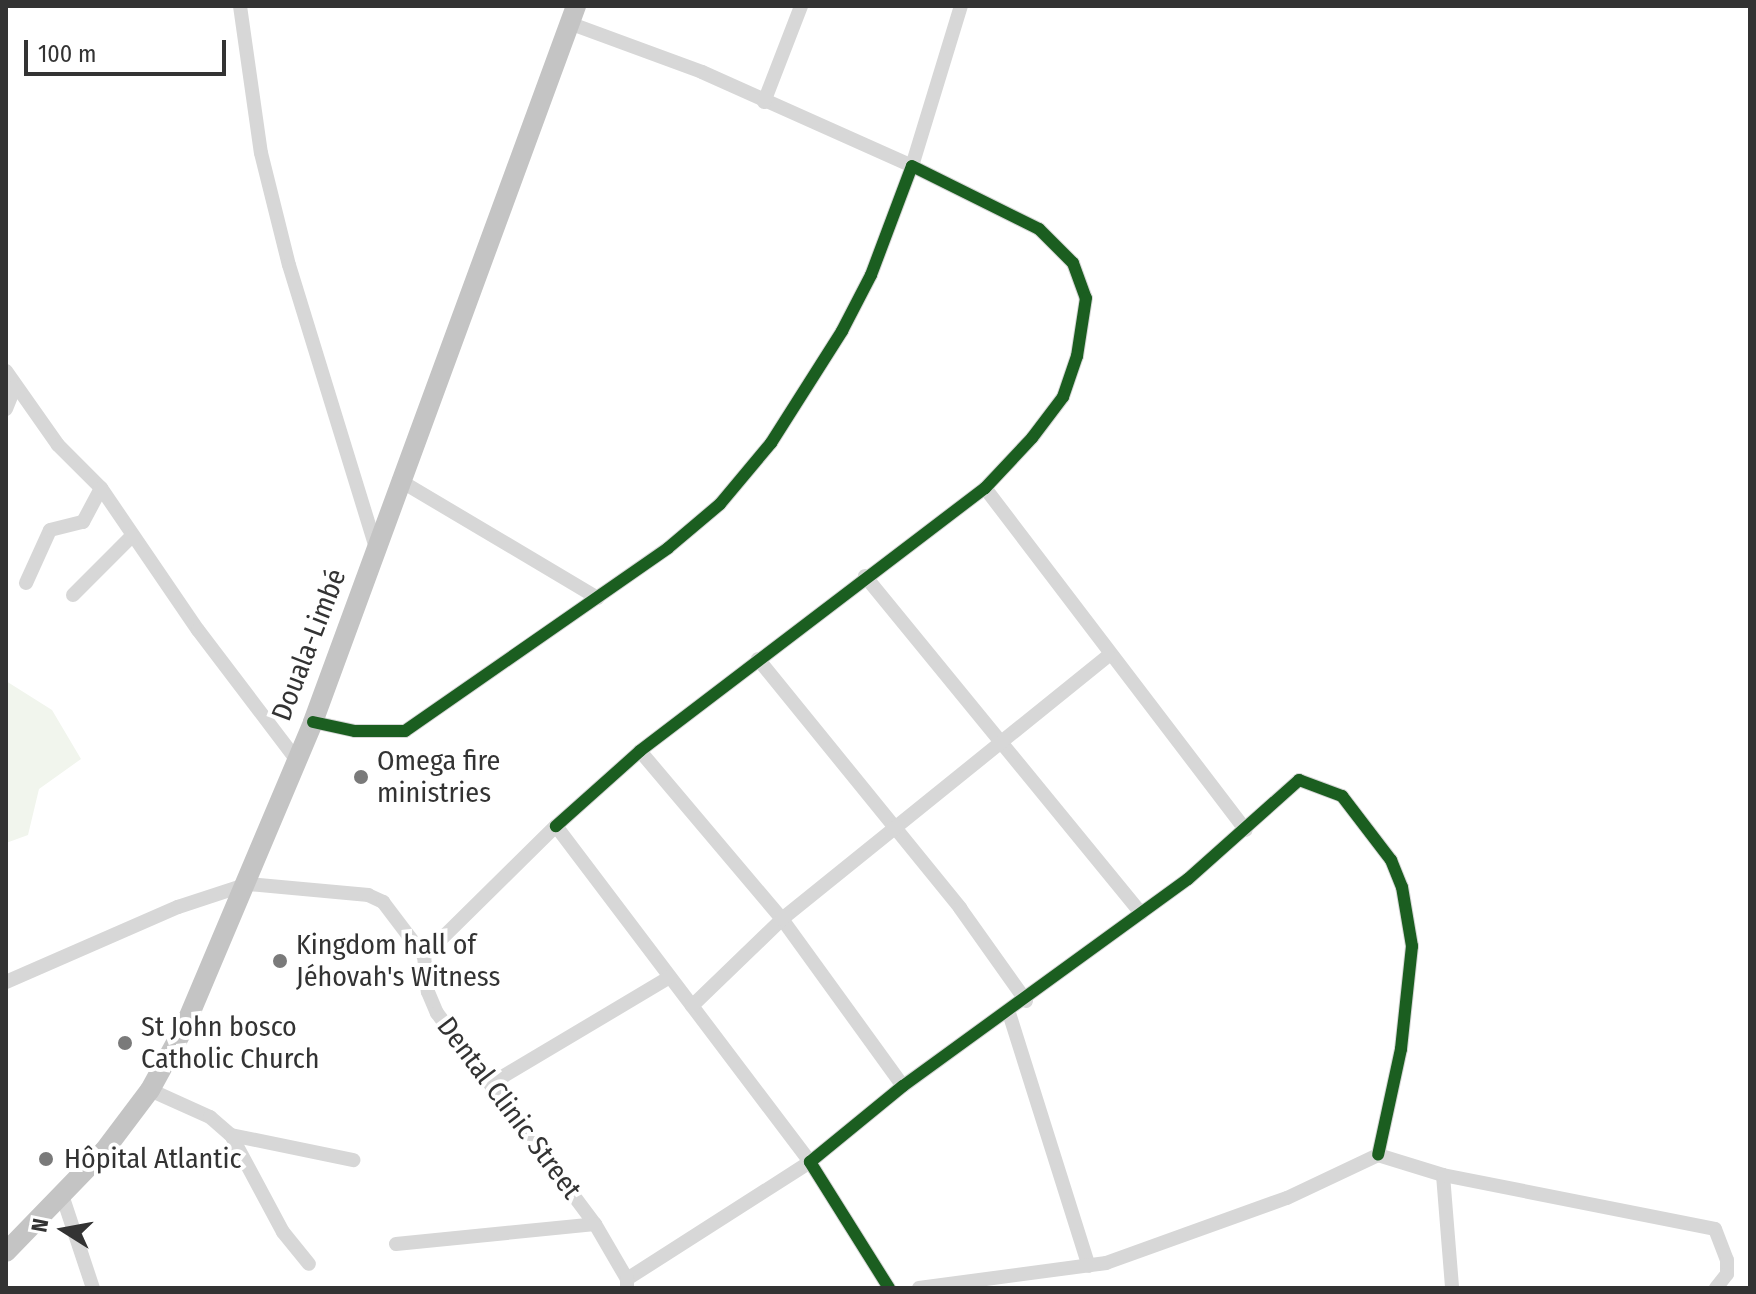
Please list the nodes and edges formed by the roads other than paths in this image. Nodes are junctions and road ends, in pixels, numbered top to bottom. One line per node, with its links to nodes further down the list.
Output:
1 (240, 6): 14 (street)
2 (801, 6): 5 (street)
3 (961, 6): 6 (street)
4 (573, 15): 5 (street); 10 (highway, Douala-Limbé)
5 (764, 102): 6 (street)
6 (912, 166): 12 (street); 18 (street)
7 (6, 371): 8 (street)
8 (15, 387): 9 (street); 11 (street)
9 (6, 409)
10 (399, 480): 14 (highway, Douala-Limbé); 18 (street)
11 (101, 488): 13 (street); 16 (street)
12 (985, 488): 15 (street); 19 (street)
13 (132, 536): 17 (street); 24 (street)
14 (376, 548): 21 (highway, Douala-Limbé)
15 (865, 576): 20 (street); 22 (street)
16 (26, 583)
17 (73, 595)
18 (598, 598): 21 (street)
19 (1108, 656): 22 (street); 27 (street)
20 (758, 659): 23 (street); 26 (street)
21 (313, 722): 24 (highway, Douala-Limbé)
22 (1000, 743): 26 (street); 29 (street)
23 (640, 751): 25 (street); 30 (street)
24 (295, 758): 28 (highway, Douala-Limbé)
25 (556, 826): 31 (street); 32 (street)
26 (895, 827): 30 (street); 34 (street)
27 (1246, 830): 29 (street); 41 (street)
28 (248, 884): 31 (street, Dental Clinic Street); 33 (street); 39 (highway, Douala-Limbé)
29 (1141, 913): 34 (street)
30 (782, 919): 35 (street); 38 (street)
31 (424, 956): 37 (street, Dental Clinic Street)
32 (670, 977): 35 (street); 37 (street)
33 (6, 982)
34 (1026, 1001): 36 (street)
35 (692, 1006): 43 (street)
36 (1009, 1013): 38 (street); 50 (street)
37 (492, 1083): 46 (street, Dental Clinic Street)
38 (903, 1086): 43 (street)
39 (150, 1090): 40 (street); 45 (highway, Douala-Limbé)
40 (231, 1135): 42 (street); 49 (street)
41 (1378, 1155): 44 (street); 50 (street)
42 (353, 1160)
43 (810, 1162): 51 (street); 53 (street)
44 (1443, 1175): 55 (street); 56 (street)
45 (63, 1198): 48 (highway, Douala-Limbé); 52 (street)
46 (595, 1224): 47 (street); 51 (street, Dental Clinic Street)
47 (396, 1244)
48 (6, 1252)
49 (309, 1264)
50 (1089, 1266): 54 (street)
51 (627, 1284)
52 (93, 1288)
53 (889, 1288)
54 (919, 1288)
55 (1452, 1288)
56 (1716, 1288)

